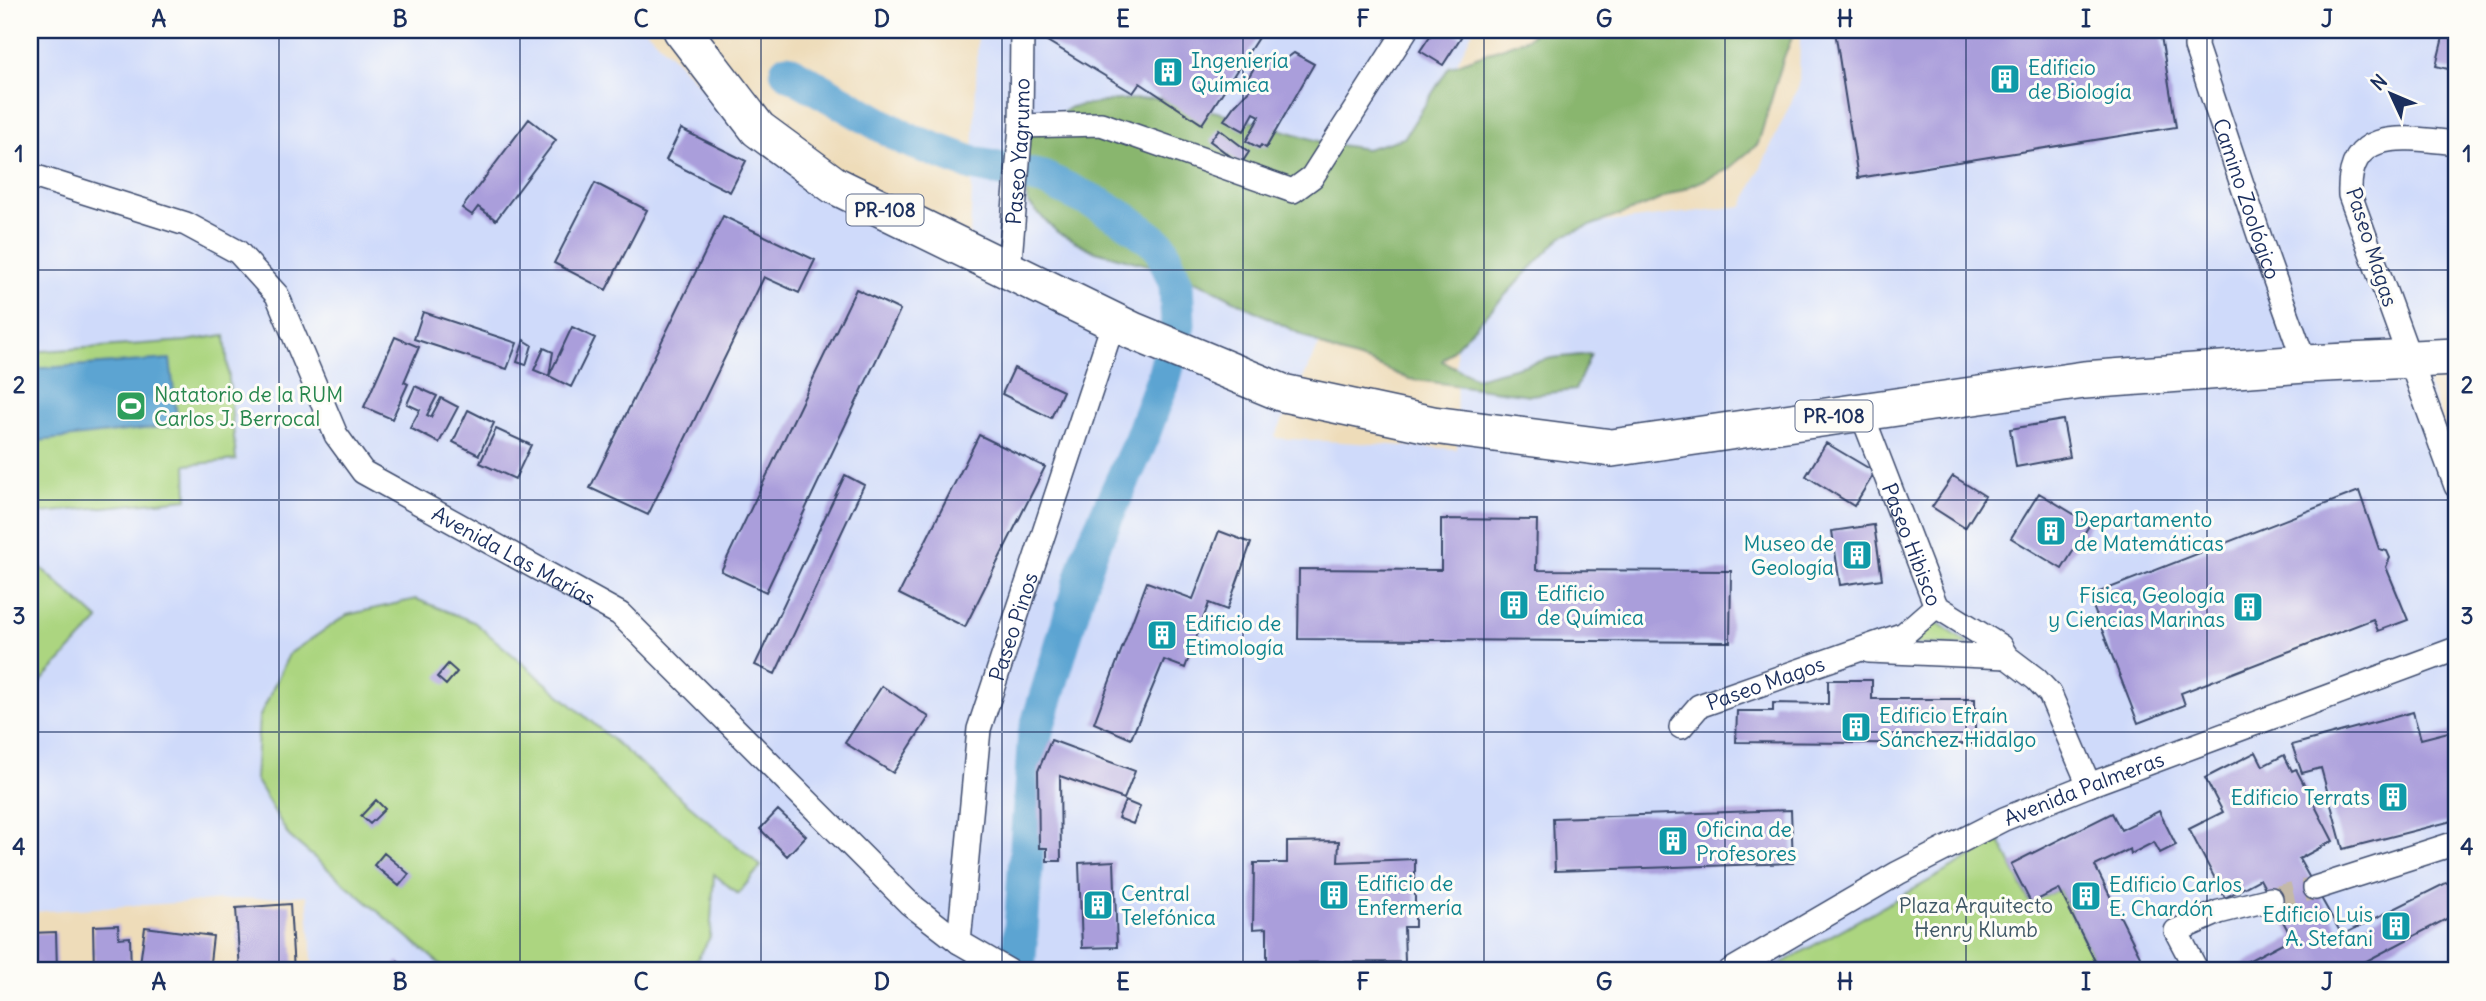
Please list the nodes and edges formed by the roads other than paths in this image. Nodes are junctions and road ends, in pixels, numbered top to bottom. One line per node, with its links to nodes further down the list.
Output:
1 (682, 30): 8 (main road, PR-108)
2 (1022, 30): 5 (street, Paseo Yagrumo)
3 (1406, 30): 5 (street)
4 (2197, 30): 12 (street, Camino Zoológico)
5 (1021, 126): 8 (street, Paseo Yagrumo)
6 (2456, 143): 11 (street, Paseo Magas)
7 (30, 175): 24 (street, Avenida Las Marías)
8 (1009, 272): 9 (main road, PR-108)
9 (1124, 326): 13 (main road, PR-108); 24 (street, Paseo Pinos)
10 (2456, 357): 11 (main road, PR-108)
11 (2410, 358): 12 (main road, PR-108); 14 (street, Paseo Magas)
12 (2305, 364): 13 (main road, PR-108)
13 (1861, 412): 15 (street, Paseo Hibisco)
14 (2456, 486)
15 (1936, 606): 17 (street, Paseo Magos); 18 (street, Paseo Hibisco)
16 (2456, 649): 20 (street, Avenida Palmeras)
17 (1859, 651): 18 (street, Paseo Magos); 19 (street, Paseo Magos)
18 (2007, 657): 20 (street, Paseo Hibisco)
19 (1681, 727)
20 (2090, 785): 26 (street, Avenida Palmeras)
21 (2456, 843): 22 (street)
22 (2315, 888)
23 (2271, 899): 27 (street)
24 (959, 943): 25 (street, Avenida Las Marías)
25 (1009, 971)
26 (1730, 971)
27 (2197, 971)

